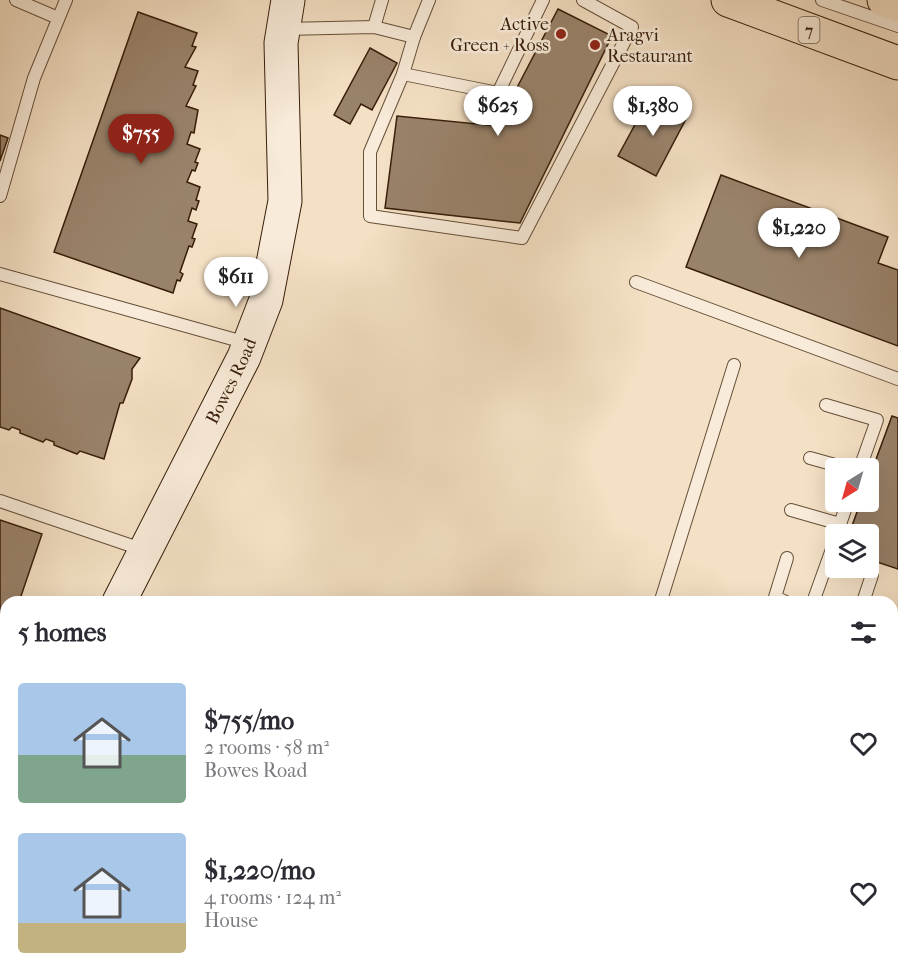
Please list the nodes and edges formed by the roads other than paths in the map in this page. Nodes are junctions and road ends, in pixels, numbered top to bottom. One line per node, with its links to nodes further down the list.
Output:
1 (16, 0): 12 (lane)
2 (66, 0): 12 (lane)
3 (382, 0): 14 (lane)
4 (429, 0): 15 (lane)
5 (543, 0): 17 (lane)
6 (583, 0): 17 (lane)
7 (728, 0): 16 (main road, 7)
8 (822, 0): 13 (lane)
9 (884, 0): 10 (main road)
10 (898, 5)
11 (282, 9): 14 (lane); 21 (street, Bowes Road)
12 (58, 18): 18 (lane)
13 (898, 26)
14 (374, 27): 15 (lane)
15 (414, 37): 17 (lane)
16 (895, 62)
17 (403, 74)
18 (0, 196)
19 (0, 273): 21 (lane)
20 (636, 282): 23 (lane)
21 (249, 344): 31 (street, Bowes Road)
22 (734, 365): 36 (lane)
23 (898, 379)
24 (826, 405): 26 (lane)
25 (810, 458): 27 (lane)
26 (864, 458)
27 (825, 462)
28 (0, 501): 31 (lane)
29 (791, 510): 30 (lane)
30 (825, 526)
31 (145, 550): 35 (street, Bowes Road)
32 (788, 558): 37 (lane)
33 (825, 568): 38 (lane)
34 (871, 578): 39 (lane)
35 (124, 596)
36 (662, 596)
37 (775, 596)
38 (815, 596)
39 (865, 596)

